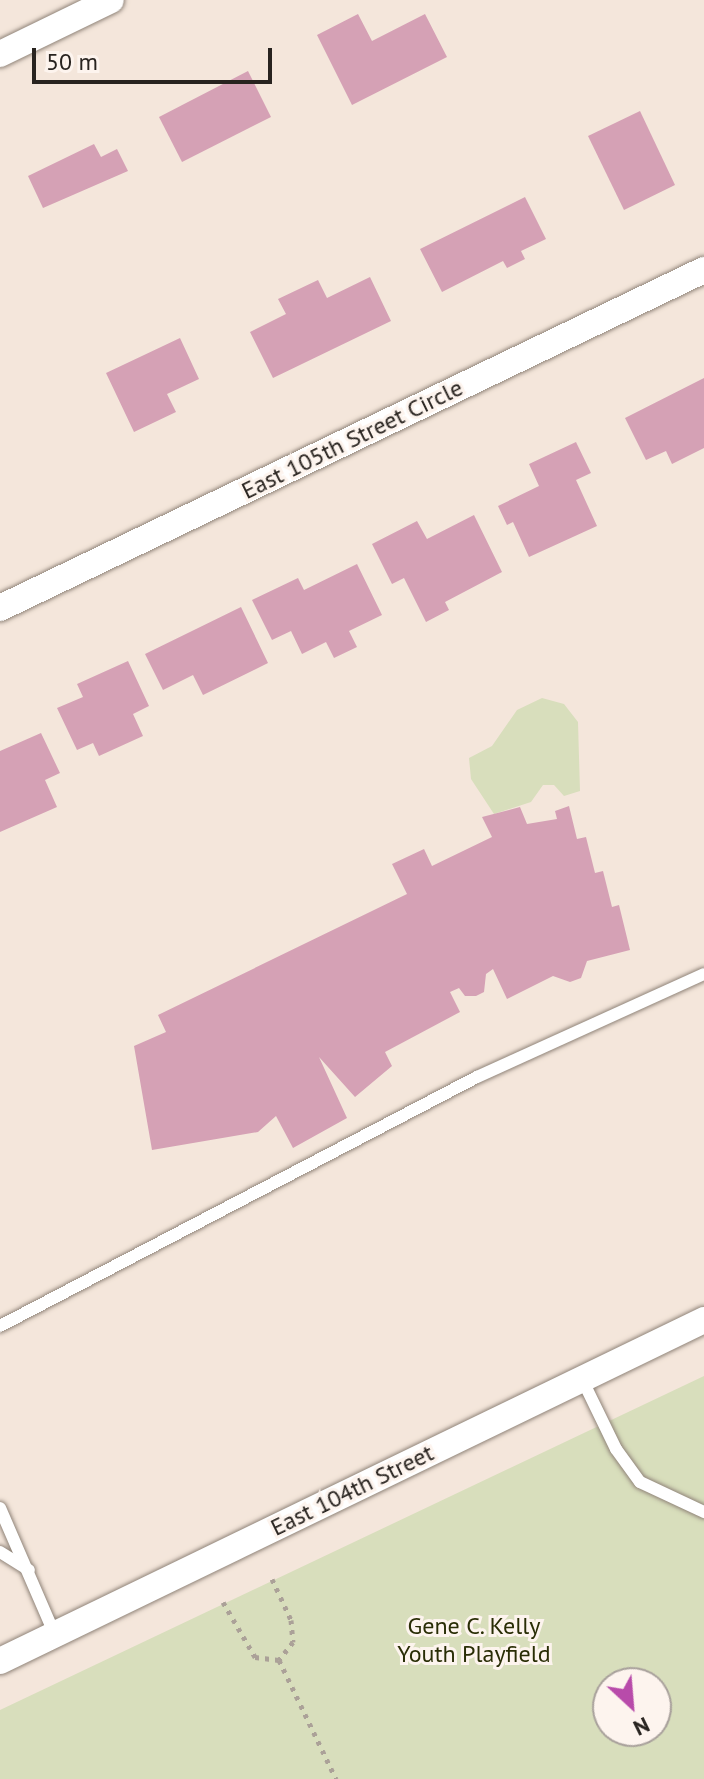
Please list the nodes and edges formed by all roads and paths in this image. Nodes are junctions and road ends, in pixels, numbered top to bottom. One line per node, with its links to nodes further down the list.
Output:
1 (111, 0): 2 (street)
2 (0, 54)
3 (704, 270): 4 (street, East 105th Street Circle)
4 (0, 608)
5 (704, 974): 7 (lane)
6 (704, 1320): 8 (street, East 104th Street)
7 (0, 1326)
8 (582, 1379): 10 (lane); 15 (street, East 104th Street)
9 (0, 1508): 12 (lane)
10 (704, 1512)
11 (0, 1552): 12 (lane)
12 (29, 1570): 15 (lane)
13 (272, 1579): 16 (path)
14 (223, 1602): 16 (path)
15 (55, 1635): 17 (street, East 104th Street)
16 (279, 1660): 18 (path)
17 (0, 1661)
18 (336, 1779)

